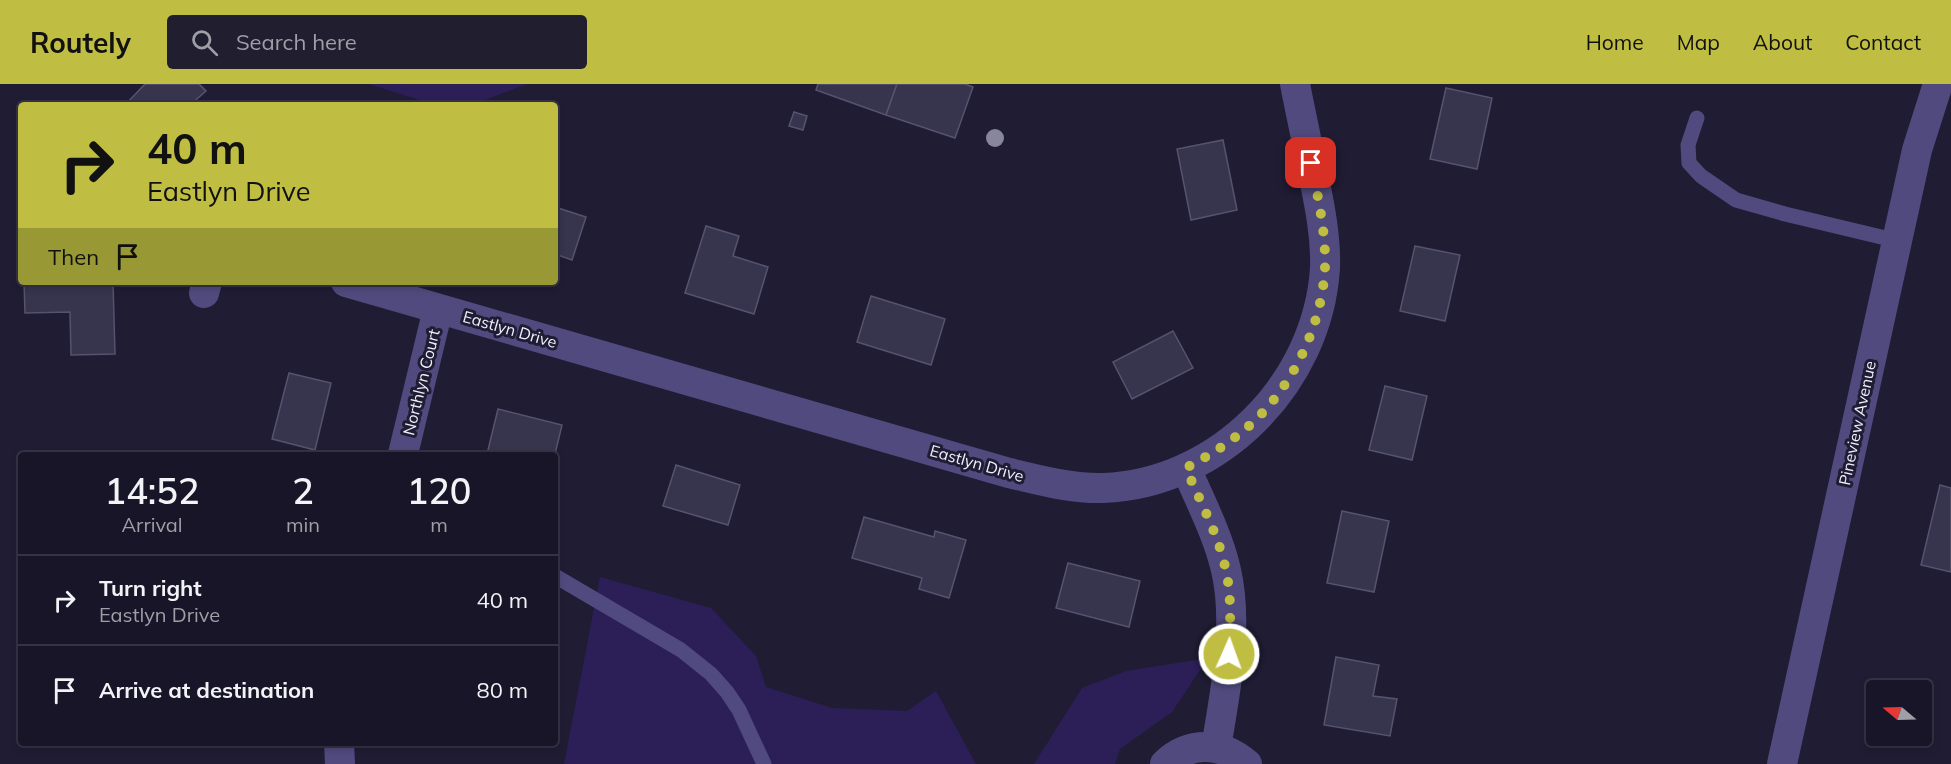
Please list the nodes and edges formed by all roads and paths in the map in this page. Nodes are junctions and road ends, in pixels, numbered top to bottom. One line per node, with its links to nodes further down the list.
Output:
1 (1295, 84): 8 (street, Eastlyn Drive)
2 (1938, 84): 4 (street, Pineview Avenue)
3 (1697, 118): 4 (lane)
4 (1898, 241): 16 (street, Pineview Avenue)
5 (356, 285): 6 (street, Eastlyn Drive)
6 (438, 309): 7 (street, Northlyn Court); 8 (street, Eastlyn Drive)
7 (403, 452)
8 (1186, 468): 11 (street)
9 (558, 578): 13 (lane)
10 (339, 746): 12 (street)
11 (1216, 748): 14 (street); 15 (street)
12 (340, 764)
13 (764, 764)
14 (1165, 764)
15 (1247, 764)
16 (1782, 764)

